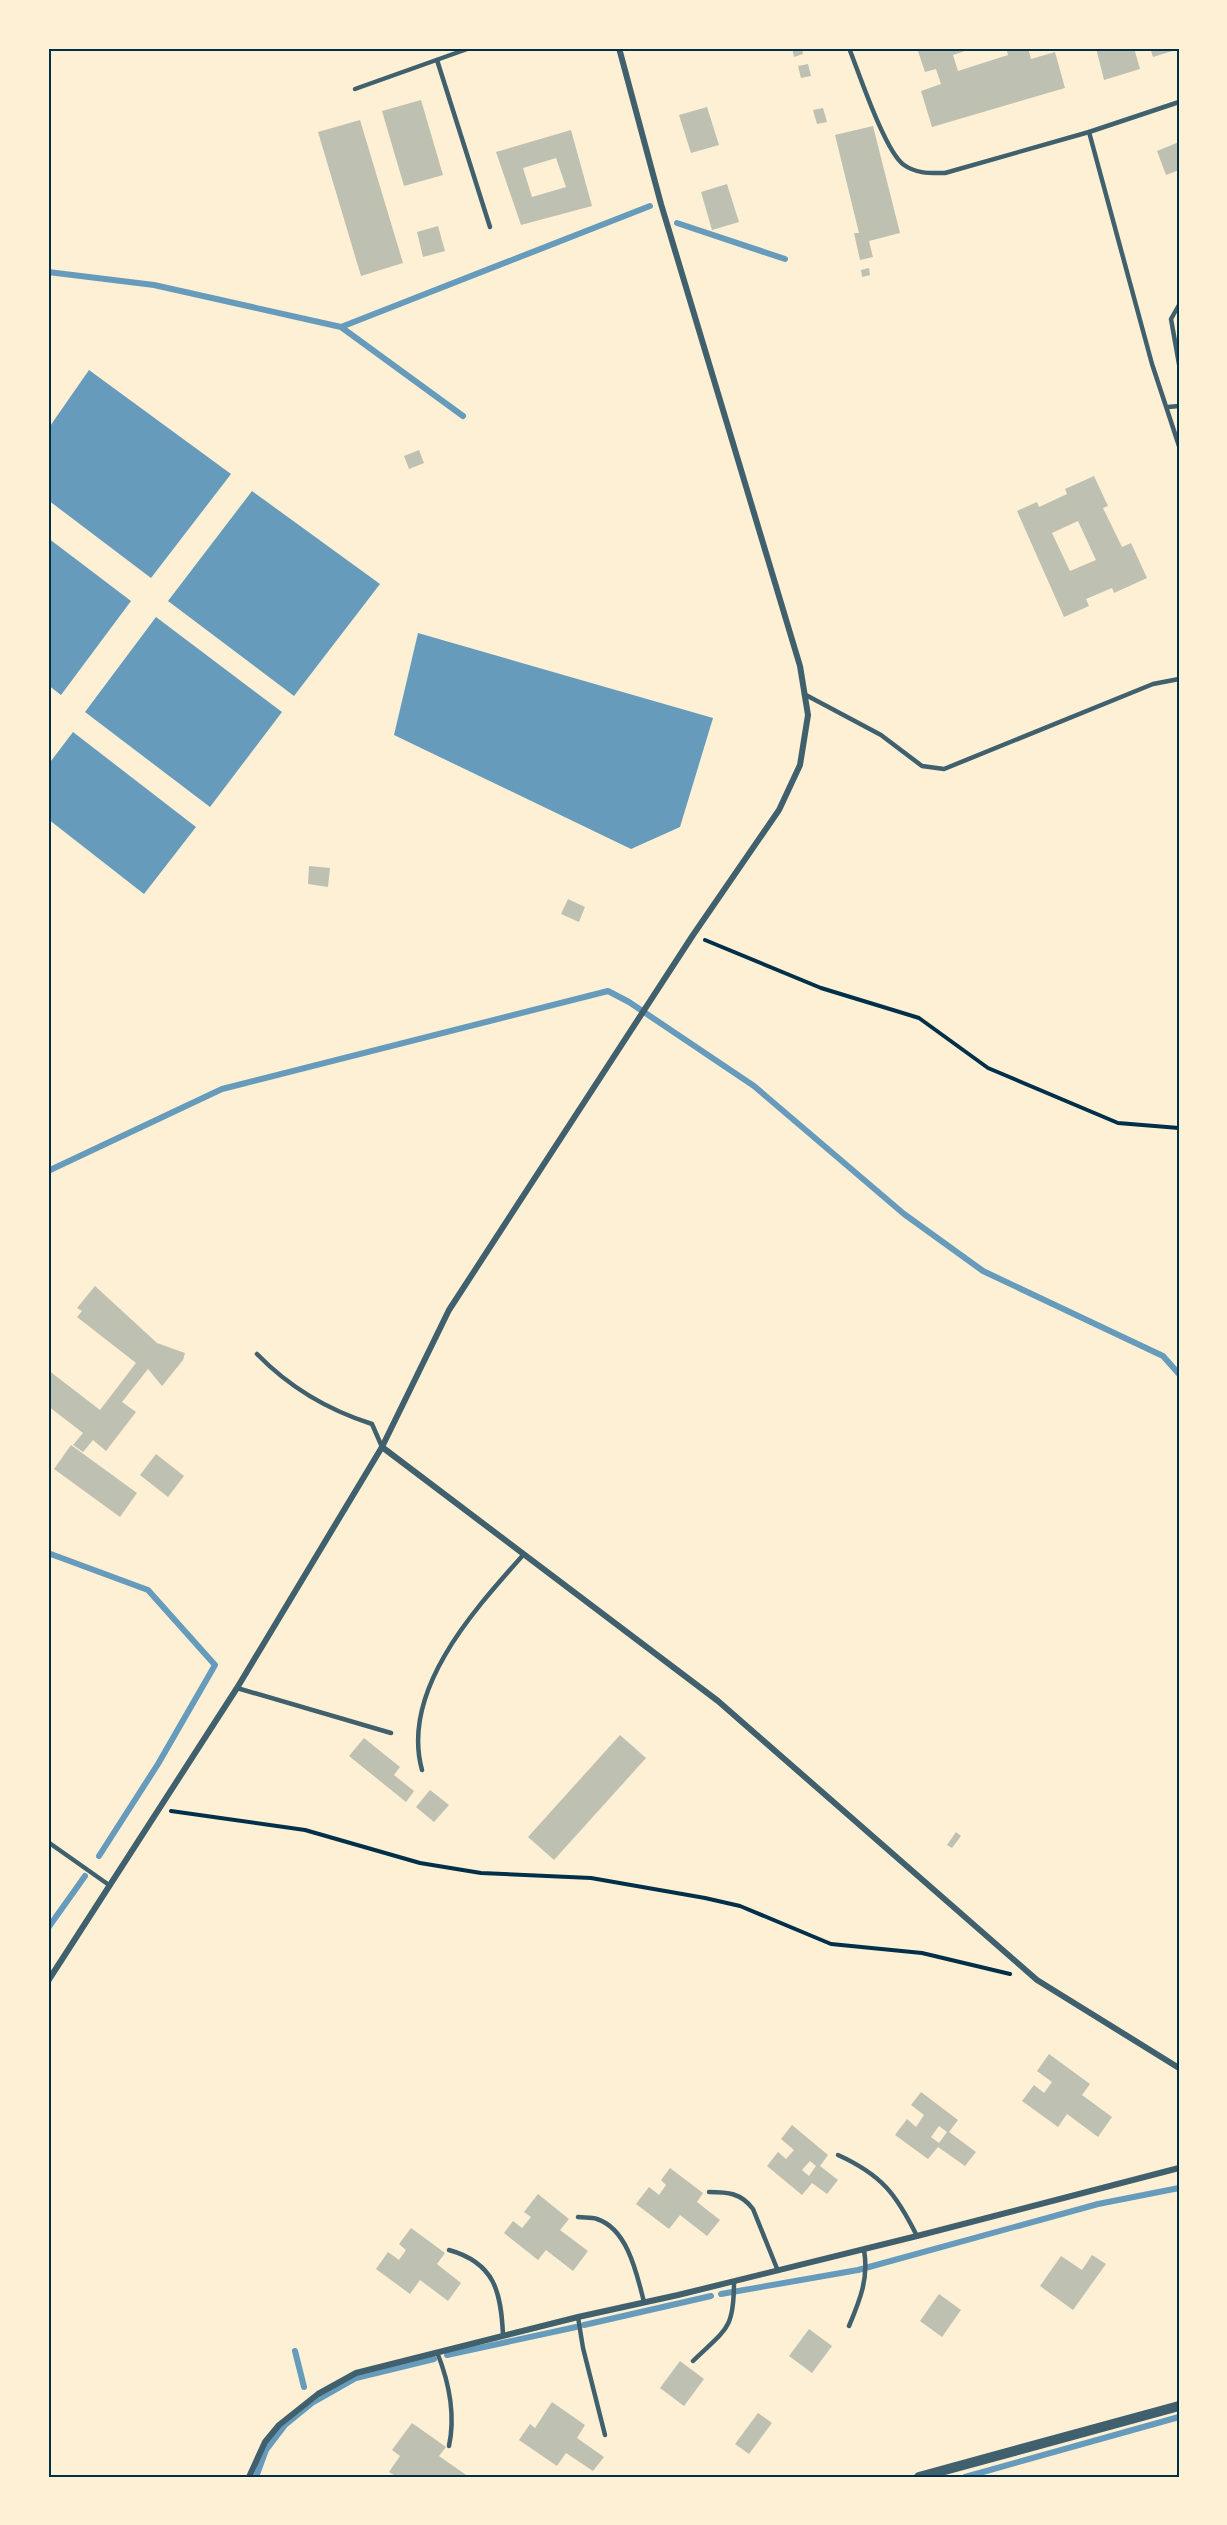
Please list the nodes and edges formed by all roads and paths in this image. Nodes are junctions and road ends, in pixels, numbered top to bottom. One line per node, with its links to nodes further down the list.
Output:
1 (470, 48): 4 (lane)
2 (619, 48): 15 (street)
3 (849, 48): 7 (lane)
4 (437, 60): 5 (lane); 8 (lane)
5 (355, 89)
6 (1179, 102): 7 (lane)
7 (1089, 132): 12 (lane)
8 (490, 227)
9 (1179, 304): 10 (lane)
10 (1179, 364)
11 (1179, 406): 12 (lane)
12 (1168, 407): 13 (lane)
13 (1179, 446)
14 (1179, 680): 15 (lane)
15 (804, 694): 16 (street)
16 (693, 935): 17 (path); 19 (street)
17 (1179, 1128)
18 (257, 1354): 19 (lane)
19 (382, 1447): 20 (street); 21 (street)
20 (524, 1554): 23 (lane); 27 (street)
21 (237, 1688): 22 (lane); 24 (street)
22 (391, 1733)
23 (422, 1770)
24 (158, 1809): 26 (street); 27 (path)
25 (48, 1842): 26 (lane)
26 (109, 1885): 28 (street)
27 (1037, 1980): 29 (street)
28 (48, 1981)
29 (1179, 2068)
30 (838, 2155): 34 (lane)
31 (1179, 2168): 34 (street)
32 (709, 2192): 37 (lane)
33 (578, 2217): 39 (lane)
34 (917, 2236): 36 (street)
35 (449, 2250): 42 (lane)
36 (864, 2250): 37 (street); 41 (lane)
37 (778, 2271): 38 (street)
38 (734, 2282): 39 (street); 44 (lane)
39 (644, 2302): 40 (street)
40 (578, 2317): 42 (street); 46 (lane)
41 (849, 2326)
42 (503, 2336): 43 (street)
43 (437, 2352): 47 (lane); 48 (street)
44 (693, 2361)
45 (1179, 2406): 49 (street)
46 (605, 2435)
47 (449, 2446)
48 (249, 2477)
49 (919, 2477)

